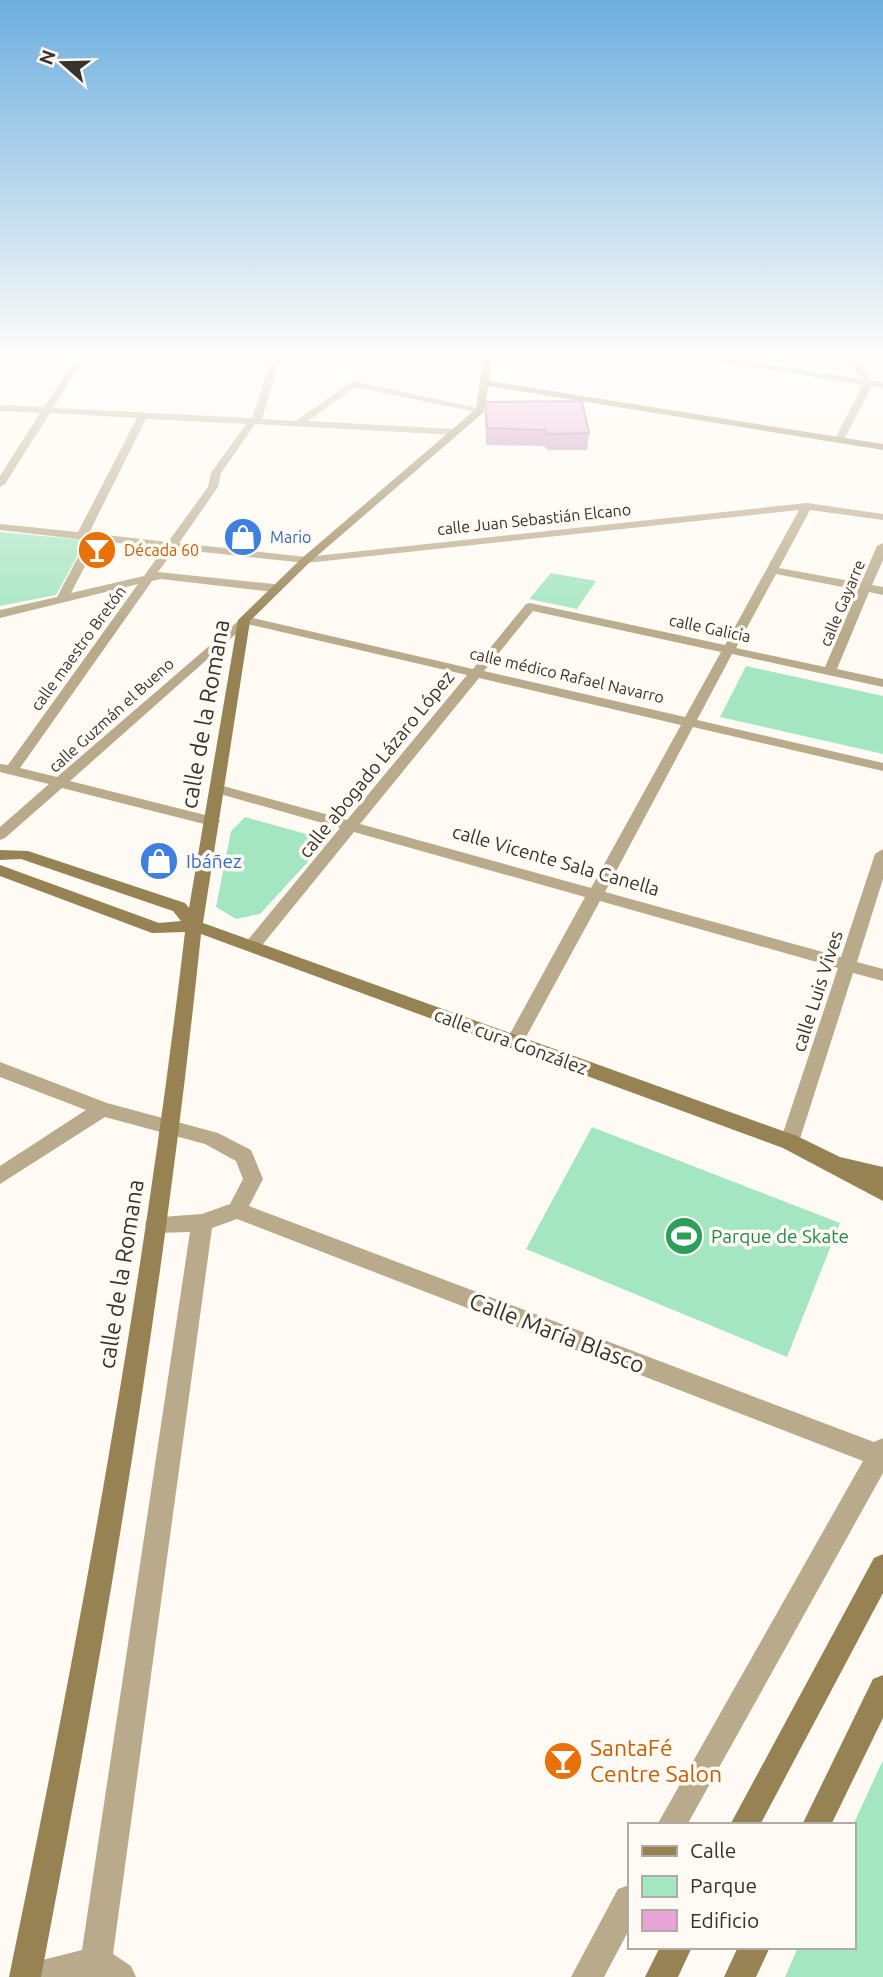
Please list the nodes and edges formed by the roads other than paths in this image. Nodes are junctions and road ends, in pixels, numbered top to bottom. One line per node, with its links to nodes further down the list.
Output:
1 (22, 450): 5 (street)
2 (127, 450): 9 (street)
3 (233, 450): 10 (street, calle maestro Bretón)
4 (433, 450): 12 (street, calle de la Romana)
5 (0, 484)
6 (807, 506): 7 (street, calle Juan Sebastián Elcano); 12 (street, calle Juan Sebastián Elcano); 13 (street)
7 (883, 517)
8 (0, 527): 9 (street, calle Juan Sebastián Elcano)
9 (88, 536): 10 (street, calle Juan Sebastián Elcano); 18 (street)
10 (173, 546): 12 (street, calle Juan Sebastián Elcano); 14 (street, calle maestro Bretón)
11 (883, 546): 15 (street, calle Gayarre)
12 (306, 560): 16 (street, calle de la Romana)
13 (772, 570): 15 (street); 22 (street)
14 (150, 578): 16 (street); 18 (street); 28 (street, calle maestro Bretón)
15 (865, 587): 17 (street); 23 (street, calle Gayarre)
16 (274, 588): 21 (street, calle de la Romana)
17 (883, 591)
18 (61, 600): 20 (street)
19 (530, 607): 22 (street, calle Galicia); 24 (street, calle abogado Lázaro López)
20 (0, 614)
21 (244, 620): 24 (street, calle médico Rafael Navarro); 29 (street, calle Guzmán el Bueno); 30 (street, calle de la Romana)
22 (729, 649): 23 (street, calle Galicia); 26 (street)
23 (830, 671): 25 (street, calle Galicia)
24 (476, 672): 26 (street, calle médico Rafael Navarro); 32 (street, calle abogado Lázaro López)
25 (883, 683)
26 (689, 722): 27 (street, calle médico Rafael Navarro); 37 (street)
27 (883, 767)
28 (6, 769): 29 (street)
29 (61, 783): 31 (street); 33 (street, calle Guzmán el Bueno)
30 (218, 789): 31 (street, calle de la Romana); 32 (street, calle Vicente Sala Canella)
31 (212, 821): 38 (street, calle de la Romana)
32 (351, 825): 37 (street, calle Vicente Sala Canella); 39 (street, calle abogado Lázaro López)
33 (0, 835)
34 (883, 854): 40 (street, calle Luis Vives)
35 (0, 855): 38 (street, calle cura González)
36 (0, 870): 38 (street, calle cura González)
37 (595, 892): 40 (street, calle Vicente Sala Canella); 42 (street)
38 (194, 926): 39 (street, calle cura González); 45 (street, calle de la Romana)
39 (253, 945): 42 (street, calle cura González)
40 (848, 964): 41 (street, calle Vicente Sala Canella); 46 (street, calle Luis Vives)
41 (883, 975)
42 (513, 1043): 46 (street, calle cura González)
43 (0, 1069): 44 (street)
44 (103, 1109): 45 (street); 49 (street)
45 (172, 1125): 51 (street); 53 (street, calle de la Romana)
46 (790, 1142): 47 (street, calle cura González)
47 (828, 1160): 48 (street, calle cura González); 50 (street, calle cura González)
48 (883, 1175)
49 (0, 1176)
50 (883, 1194)
51 (237, 1210): 52 (street); 54 (street, Calle María Blasco)
52 (202, 1223): 53 (street); 63 (street)
53 (156, 1224): 64 (street, calle de la Romana)
54 (880, 1452): 57 (street)
55 (883, 1567): 58 (street)
56 (883, 1689): 59 (street)
57 (672, 1823)
58 (745, 1823)
59 (817, 1823)
60 (628, 1902): 65 (street)
61 (676, 1949): 66 (street)
62 (754, 1949): 67 (street)
63 (108, 1969): 64 (street)
64 (27, 1977)
65 (587, 1977)
66 (661, 1977)
67 (740, 1977)

